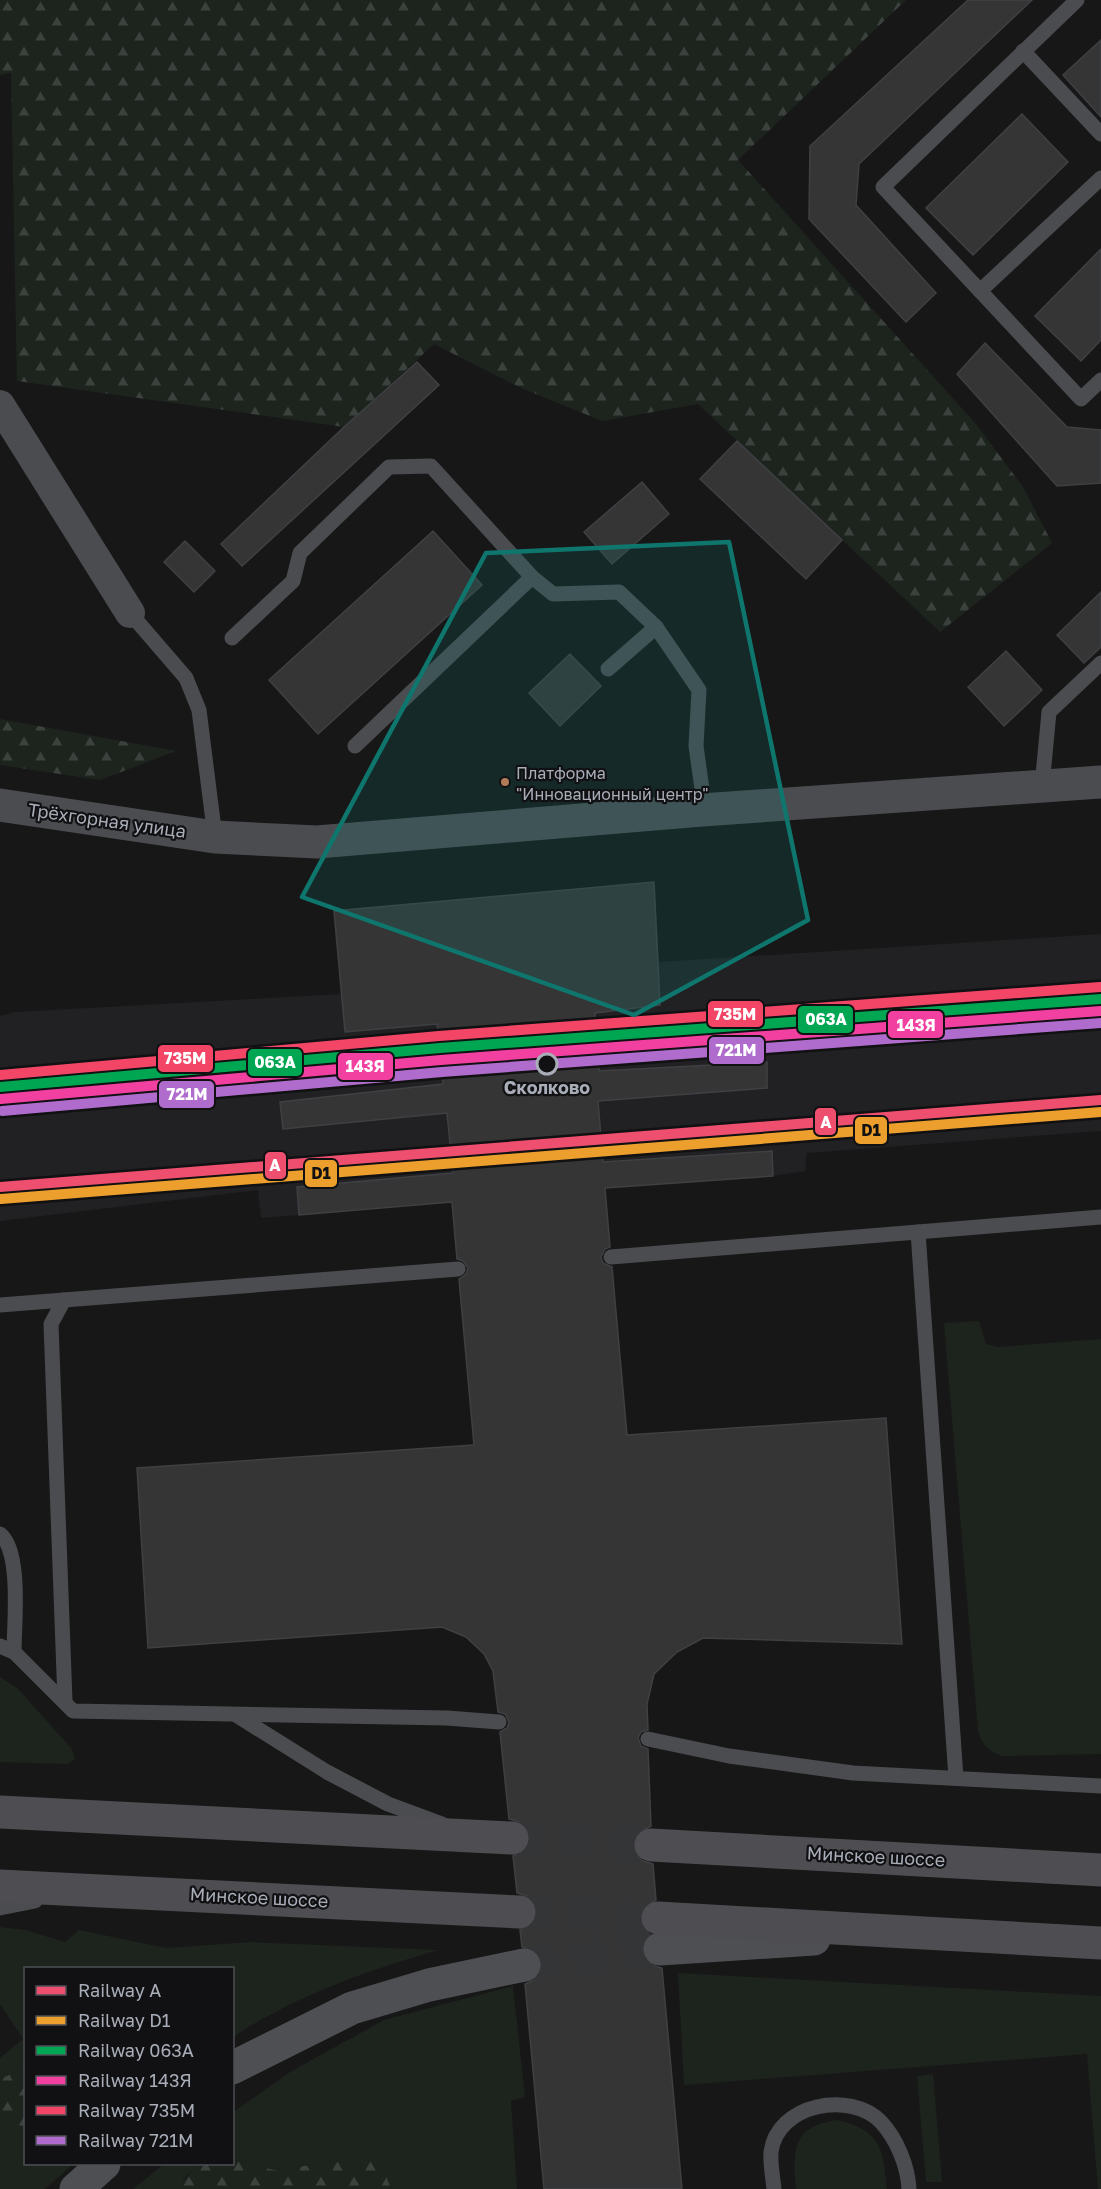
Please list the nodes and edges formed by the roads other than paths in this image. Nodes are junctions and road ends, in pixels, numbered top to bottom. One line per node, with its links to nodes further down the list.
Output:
1 (1077, 0): 2 (lane)
2 (1023, 51): 3 (lane); 5 (lane)
3 (1101, 134)
4 (1101, 178): 5 (lane)
5 (980, 291): 6 (lane)
6 (1101, 380)
7 (0, 405): 9 (street)
8 (532, 577): 10 (lane); 11 (lane); 14 (lane)
9 (130, 613): 19 (lane)
10 (656, 627): 13 (lane); 18 (lane)
11 (232, 638)
12 (1101, 663): 16 (lane)
13 (608, 669)
14 (355, 746)
15 (1101, 783): 16 (street, Трёхгорная улица)
16 (1042, 786): 18 (street, Трёхгорная улица)
17 (0, 805): 19 (street, Трёхгорная улица)
18 (702, 810): 19 (street, Трёхгорная улица)
19 (215, 837)
20 (1101, 1216): 21 (lane)
21 (918, 1232): 22 (lane); 32 (lane)
22 (611, 1257)
23 (458, 1269): 24 (lane)
24 (64, 1300): 25 (lane); 28 (lane)
25 (0, 1305)
26 (0, 1534): 27 (lane)
27 (7, 1649): 28 (lane)
28 (69, 1706): 29 (lane)
29 (235, 1714): 30 (lane); 35 (lane)
30 (499, 1722)
31 (648, 1739): 32 (lane)
32 (956, 1778): 33 (lane)
33 (1101, 1786)
34 (0, 1812): 35 (highway)
35 (476, 1837): 36 (highway)
36 (512, 1838)
37 (651, 1845): 38 (highway, Минское шоссе)
38 (1101, 1870)
39 (0, 1886): 40 (highway, Минское шоссе)
40 (173, 1893): 41 (lane); 42 (highway, Минское шоссе)
41 (0, 1908)
42 (519, 1912)
43 (659, 1933): 44 (highway)
44 (1101, 1943)
45 (524, 1965): 46 (main road)
46 (234, 2067)
47 (102, 2165): 48 (main road)
48 (76, 2189)
49 (774, 2189): 50 (lane)
50 (909, 2189)

